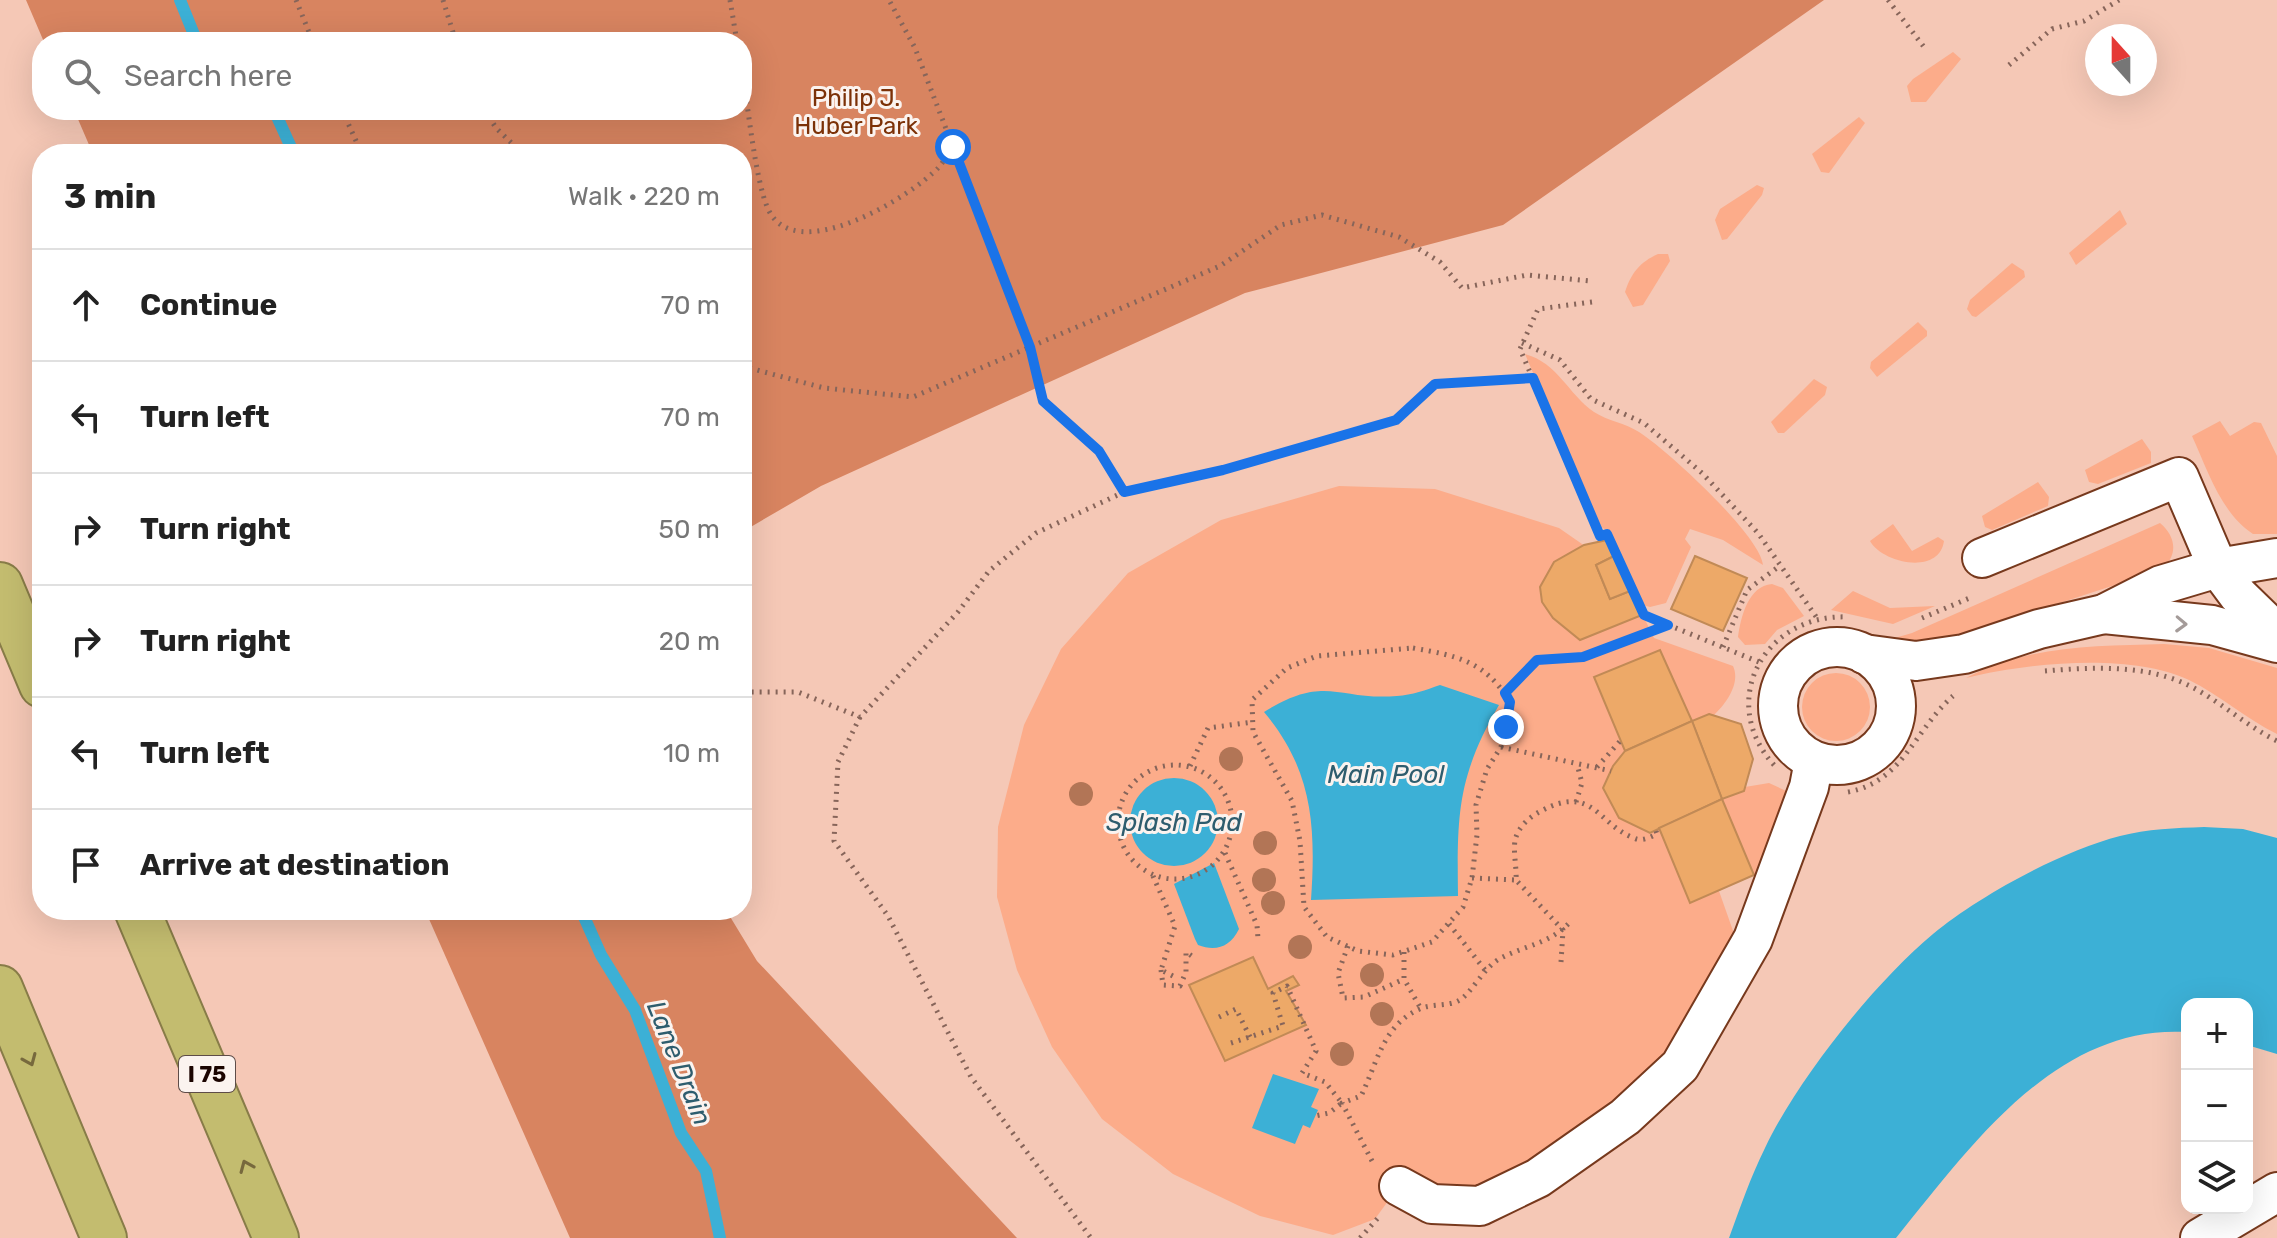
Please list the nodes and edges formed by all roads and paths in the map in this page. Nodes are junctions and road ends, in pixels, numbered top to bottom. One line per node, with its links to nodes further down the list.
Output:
1 (296, 0): 7 (path)
2 (443, 0): 8 (path)
3 (730, 0): 9 (path)
4 (889, 0): 17 (path)
5 (1888, 0): 10 (path)
6 (2114, 1): 11 (path)
7 (309, 32)
8 (453, 32)
9 (735, 32)
10 (1924, 47)
11 (2009, 65)
12 (347, 120): 15 (path)
13 (491, 120): 16 (path)
14 (751, 120): 17 (path)
15 (357, 144)
16 (513, 144)
17 (953, 147): 21 (path)
18 (1591, 281): 21 (path)
19 (1592, 302): 20 (path)
20 (1522, 343): 23 (path); 27 (path)
21 (1030, 347): 22 (path); 24 (path)
22 (752, 369)
23 (1533, 378): 24 (path); 32 (path)
24 (1124, 492): 42 (path)
25 (1982, 558): 28 (street)
26 (2277, 558): 28 (street)
27 (1781, 565): 31 (path); 35 (path)
28 (2218, 568): 30 (street); 33 (street)
29 (0, 585): 38 (highway)
30 (2104, 614): 34 (street, one-way to 34); 37 (street)
31 (1817, 618)
32 (1668, 625): 35 (path); 41 (path)
33 (2277, 633)
34 (2277, 643)
35 (1723, 647): 39 (path)
36 (1864, 654): 37 (street); 44 (street); 47 (street)
37 (1964, 654): 44 (street)
38 (32, 661)
39 (1759, 662)
40 (752, 692): 42 (path)
41 (1505, 693): 43 (path); 46 (path)
42 (860, 717): 82 (path)
43 (1253, 722): 49 (path); 63 (path)
44 (1891, 731): 47 (street)
45 (1621, 740): 50 (path)
46 (1501, 747): 48 (path); 56 (path)
47 (1814, 761): 78 (street)
48 (1577, 764): 50 (path); 52 (path)
49 (1190, 766): 54 (path); 55 (path)
50 (1596, 768): 51 (path)
51 (1611, 771)
52 (1576, 802): 53 (path); 57 (path)
53 (1656, 831)
54 (1225, 852): 55 (path); 62 (path)
55 (1152, 875): 67 (path)
56 (1472, 878): 57 (path); 60 (path)
57 (1516, 880): 61 (path)
58 (141, 920): 81 (highway, I 75, one-way to 58)
59 (1571, 921): 61 (path)
60 (1449, 924): 64 (path); 68 (path)
61 (1563, 930): 66 (path); 68 (path)
62 (1258, 939)
63 (1348, 946): 64 (path); 70 (path)
64 (1404, 952): 70 (path)
65 (1196, 959): 67 (path)
66 (1561, 962)
67 (1161, 970): 69 (path)
68 (1485, 970): 72 (path)
69 (1175, 977)
70 (1404, 979): 72 (path)
71 (0, 988): 80 (highway, one-way to 80)
72 (1421, 1009): 76 (path)
73 (1219, 1017): 74 (path)
74 (1250, 1037): 75 (path); 76 (path)
75 (1231, 1043)
76 (1342, 1103): 77 (path); 78 (path)
77 (1315, 1116)
78 (1399, 1186)
79 (2277, 1192): 83 (street)
80 (104, 1238)
81 (276, 1238)
82 (1091, 1238)
83 (2200, 1238)

